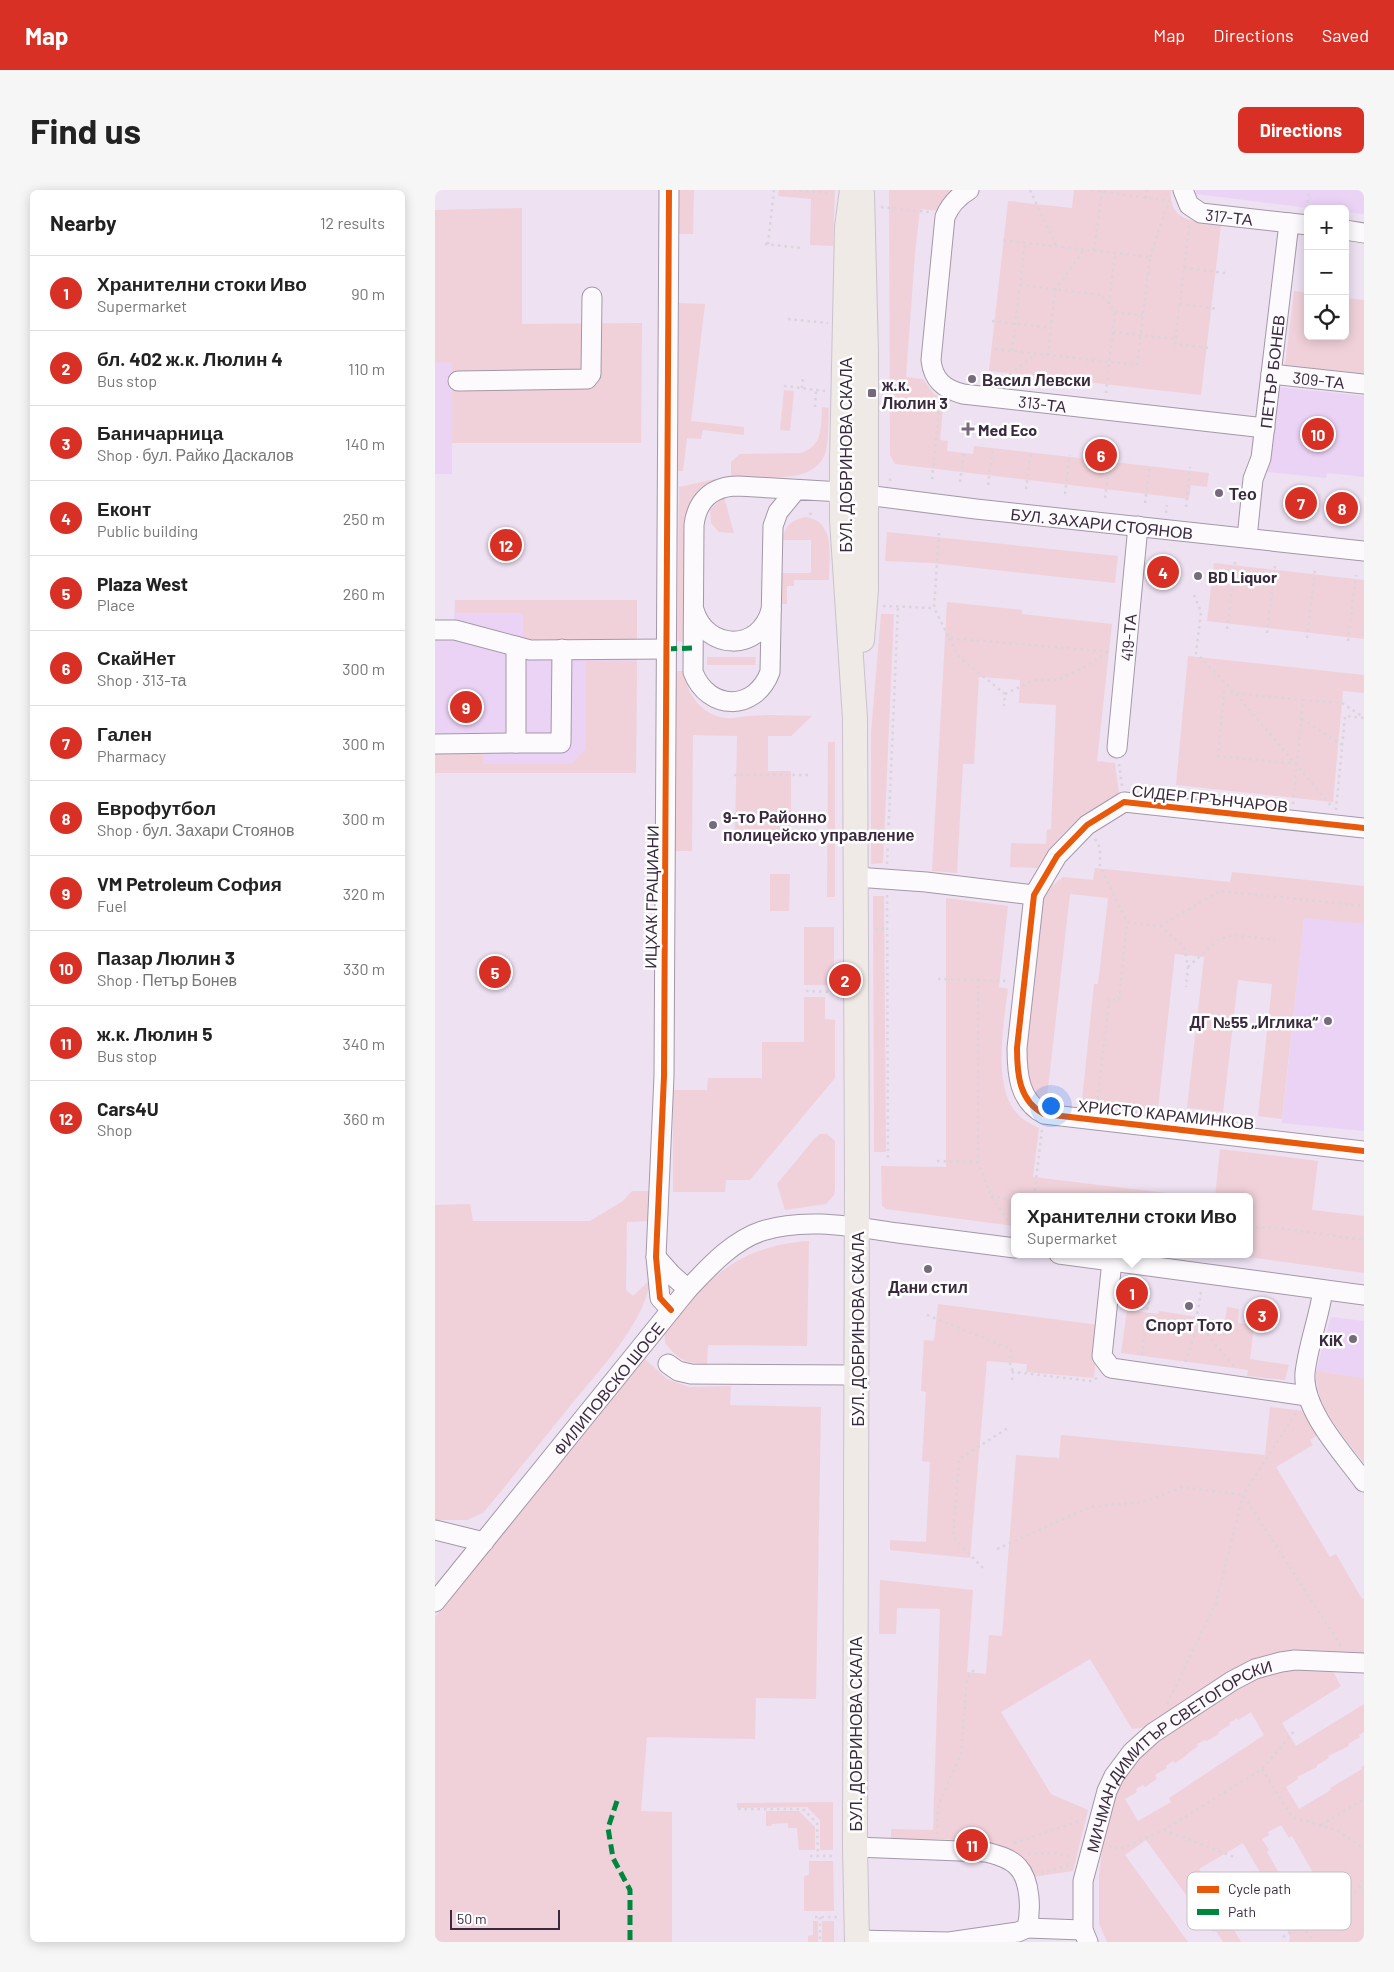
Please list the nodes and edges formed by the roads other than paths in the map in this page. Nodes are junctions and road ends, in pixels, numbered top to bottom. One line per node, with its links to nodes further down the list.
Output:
1 (669, 190): 26 (street, ИЦХАК ГРАЦИАНИ)
2 (969, 190): 14 (street, 313-ТА)
3 (1183, 190): 6 (street, 317-ТА)
4 (845, 192): 16 (main road, БУЛ. ДОБРИНОВА СКАЛА)
5 (870, 198): 17 (main road, БУЛ. ДОБРИНОВА СКАЛА)
6 (1289, 223): 7 (street); 11 (street, ПЕТЪР БОНЕВ)
7 (1304, 225)
8 (1349, 231): 9 (street)
9 (1364, 233)
10 (592, 297): 12 (street)
11 (1271, 374): 13 (street, 309-ТА); 14 (street, ПЕТЪР БОНЕВ)
12 (458, 381)
13 (1364, 384)
14 (1265, 428): 19 (street, ПЕТЪР БОНЕВ)
15 (796, 490): 16 (street, БУЛ. ЗАХАРИ СТОЯНОВ); 21 (street, БУЛ. ЗАХАРИ СТОЯНОВ); 22 (street, БУЛ. ЗАХАРИ СТОЯНОВ)
16 (842, 492): 17 (street, БУЛ. ЗАХАРИ СТОЯНОВ); 27 (main road, БУЛ. ДОБРИНОВА СКАЛА)
17 (866, 496): 18 (street, БУЛ. ЗАХАРИ СТОЯНОВ); 27 (main road, БУЛ. ДОБРИНОВА СКАЛА)
18 (1138, 526): 19 (street, БУЛ. ЗАХАРИ СТОЯНОВ); 30 (street, 419-ТА)
19 (1247, 538): 20 (street, БУЛ. ЗАХАРИ СТОЯНОВ)
20 (1364, 551)
21 (693, 601): 22 (street); 22 (street, БУЛ. ЗАХАРИ СТОЯНОВ)
22 (772, 602)
23 (435, 630): 24 (street)
24 (516, 646): 25 (street); 28 (street)
25 (562, 649): 26 (street); 28 (street)
26 (667, 649): 37 (street, ИЦХАК ГРАЦИАНИ)
27 (855, 719): 32 (main road, БУЛ. ДОБРИНОВА СКАЛА)
28 (516, 743): 29 (street)
29 (435, 744)
30 (1117, 748)
31 (1364, 828): 33 (street, СИДЕР ГРЪНЧАРОВ)
32 (856, 877): 33 (street); 35 (main road, БУЛ. ДОБРИНОВА СКАЛА)
33 (1034, 895): 34 (street, ХРИСТО КАРАМИНКОВ)
34 (1364, 1151)
35 (857, 1228): 36 (street, ФИЛИПОВСКО ШОСЕ); 40 (street, ФИЛИПОВСКО ШОСЕ); 45 (main road, БУЛ. ДОБРИНОВА СКАЛА)
36 (1011, 1247)
37 (657, 1257): 40 (street); 43 (street, ИЦХАК ГРАЦИАНИ)
38 (1089, 1258): 39 (street)
39 (1112, 1261): 41 (street); 46 (street)
40 (688, 1289): 43 (street, ФИЛИПОВСКО ШОСЕ)
41 (1323, 1290): 42 (street); 46 (street)
42 (1364, 1295)
43 (671, 1310): 49 (street, ФИЛИПОВСКО ШОСЕ)
44 (668, 1364): 45 (street)
45 (856, 1375): 52 (main road, БУЛ. ДОБРИНОВА СКАЛА)
46 (1307, 1396): 47 (street)
47 (1364, 1482)
48 (437, 1536): 49 (street)
49 (484, 1542): 50 (street, ФИЛИПОВСКО ШОСЕ)
50 (435, 1602)
51 (1358, 1663): 54 (street, МИЧМАН ДИМИТЪР СВЕТОГОРСКИ)
52 (847, 1852): 53 (street); 55 (main road, БУЛ. ДОБРИНОВА СКАЛА)
53 (1027, 1928): 54 (street); 55 (street)
54 (1085, 1936)
55 (857, 1941)

